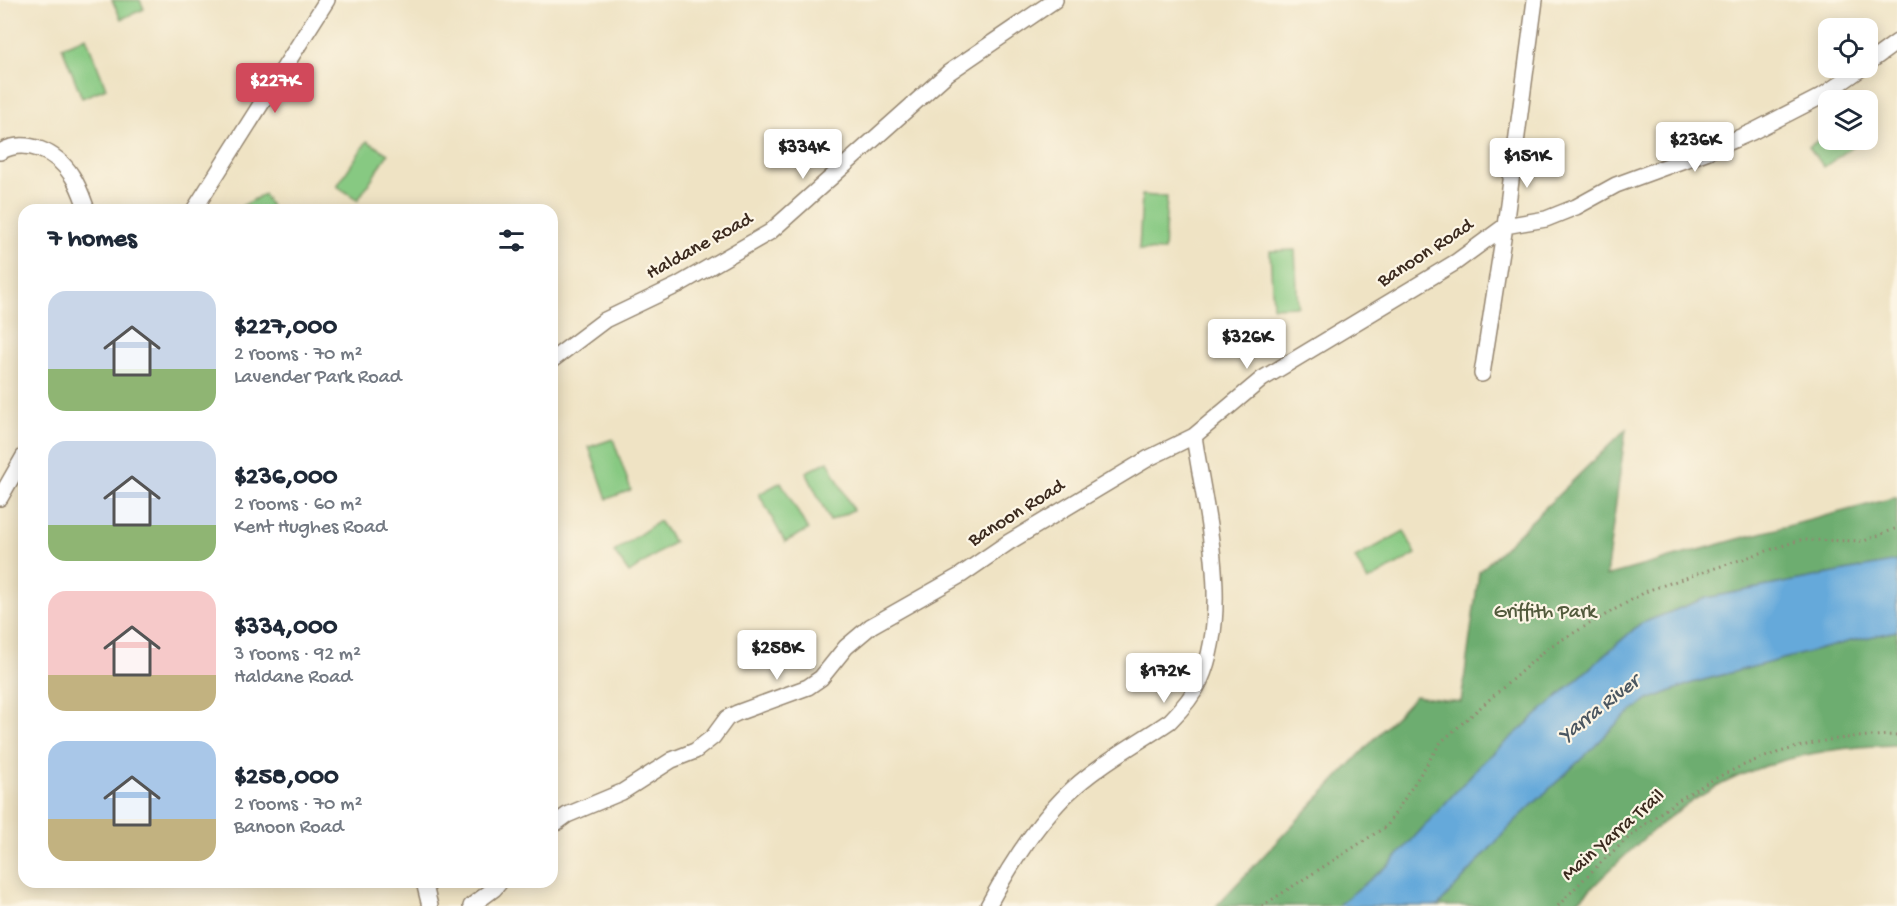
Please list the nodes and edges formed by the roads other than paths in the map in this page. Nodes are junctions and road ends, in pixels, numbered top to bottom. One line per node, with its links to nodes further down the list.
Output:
1 (327, 0): 9 (street)
2 (1055, 0): 11 (street, Haldane Road)
3 (1535, 0): 10 (street)
4 (1897, 42): 5 (street)
5 (1878, 56)
6 (1848, 78): 10 (street)
7 (2, 150): 8 (street)
8 (84, 204)
9 (198, 204)
10 (1505, 226): 12 (street); 13 (street, Banoon Road)
11 (558, 355)
12 (1482, 374)
13 (1194, 436): 16 (street, Banoon Road); 21 (street)
14 (18, 466): 15 (street)
15 (0, 498)
16 (558, 822)
17 (426, 888): 19 (street)
18 (496, 888): 20 (street)
19 (430, 906)
20 (471, 906)
21 (988, 906)

